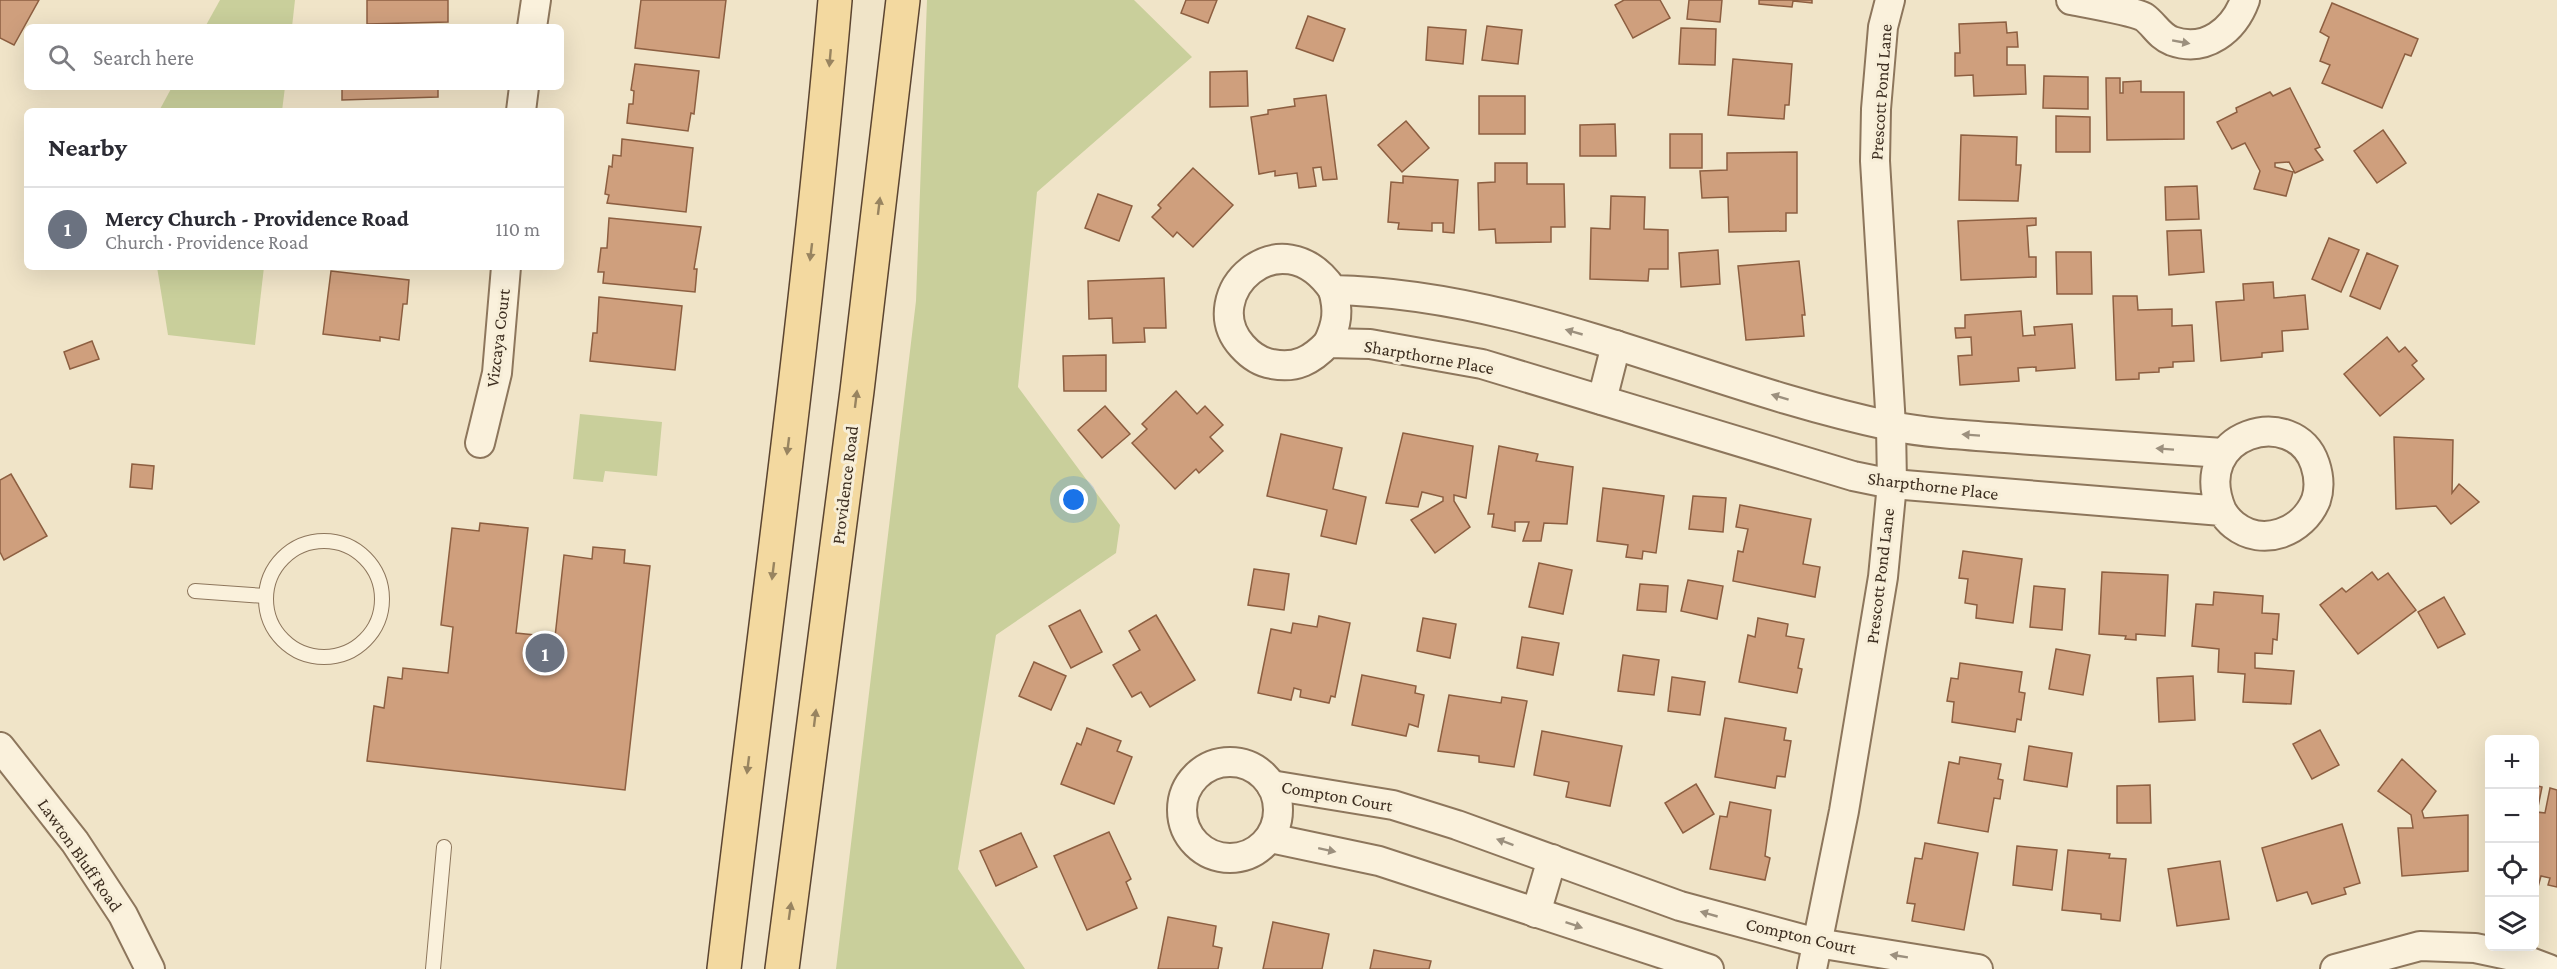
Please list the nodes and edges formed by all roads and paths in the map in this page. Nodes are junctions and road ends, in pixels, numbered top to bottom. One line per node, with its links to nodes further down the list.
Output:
1 (536, 0): 8 (street)
2 (836, 0): 32 (main road, one-way to 32)
3 (903, 0): 33 (main road, Providence Road, one-way to 3)
4 (1890, 0): 16 (street, Prescott Pond Lane)
5 (2071, 0): 7 (street)
6 (2245, 0): 7 (street, one-way to 6)
7 (2140, 9)
8 (532, 24)
9 (524, 90): 10 (street)
10 (522, 108)
11 (506, 270): 17 (street, Vizcaya Court)
12 (1333, 290): 13 (street); 13 (street); 14 (street, one-way to 12)
13 (1328, 343): 15 (street, Sharpthorne Place)
14 (1617, 345): 15 (street); 16 (street, one-way to 14)
15 (1602, 400): 19 (street, Sharpthorne Place)
16 (1891, 426): 18 (street, one-way to 16); 19 (street, Prescott Pond Lane)
17 (480, 443)
18 (2223, 453): 20 (street); 20 (street)
19 (1892, 484): 20 (street, Sharpthorne Place); 29 (street, Prescott Pond Lane)
20 (2222, 511)
21 (195, 591): 22 (lane)
22 (265, 596): 22 (lane)
23 (0, 747): 30 (street, Lawton Bluff Road)
24 (1271, 785): 25 (street); 25 (street, Compton Court); 27 (street, Compton Court, one-way to 24)
25 (1270, 838): 28 (street, one-way to 28)
26 (444, 847): 31 (lane)
27 (1552, 859): 28 (street); 29 (street, Compton Court, one-way to 27)
28 (1536, 913): 34 (street, one-way to 34)
29 (1815, 956): 35 (street, Compton Court, one-way to 29)
30 (150, 969)
31 (433, 969)
32 (724, 969)
33 (782, 969)
34 (1709, 969)
35 (1978, 969)
36 (2335, 969): 37 (street)
37 (2548, 969)

